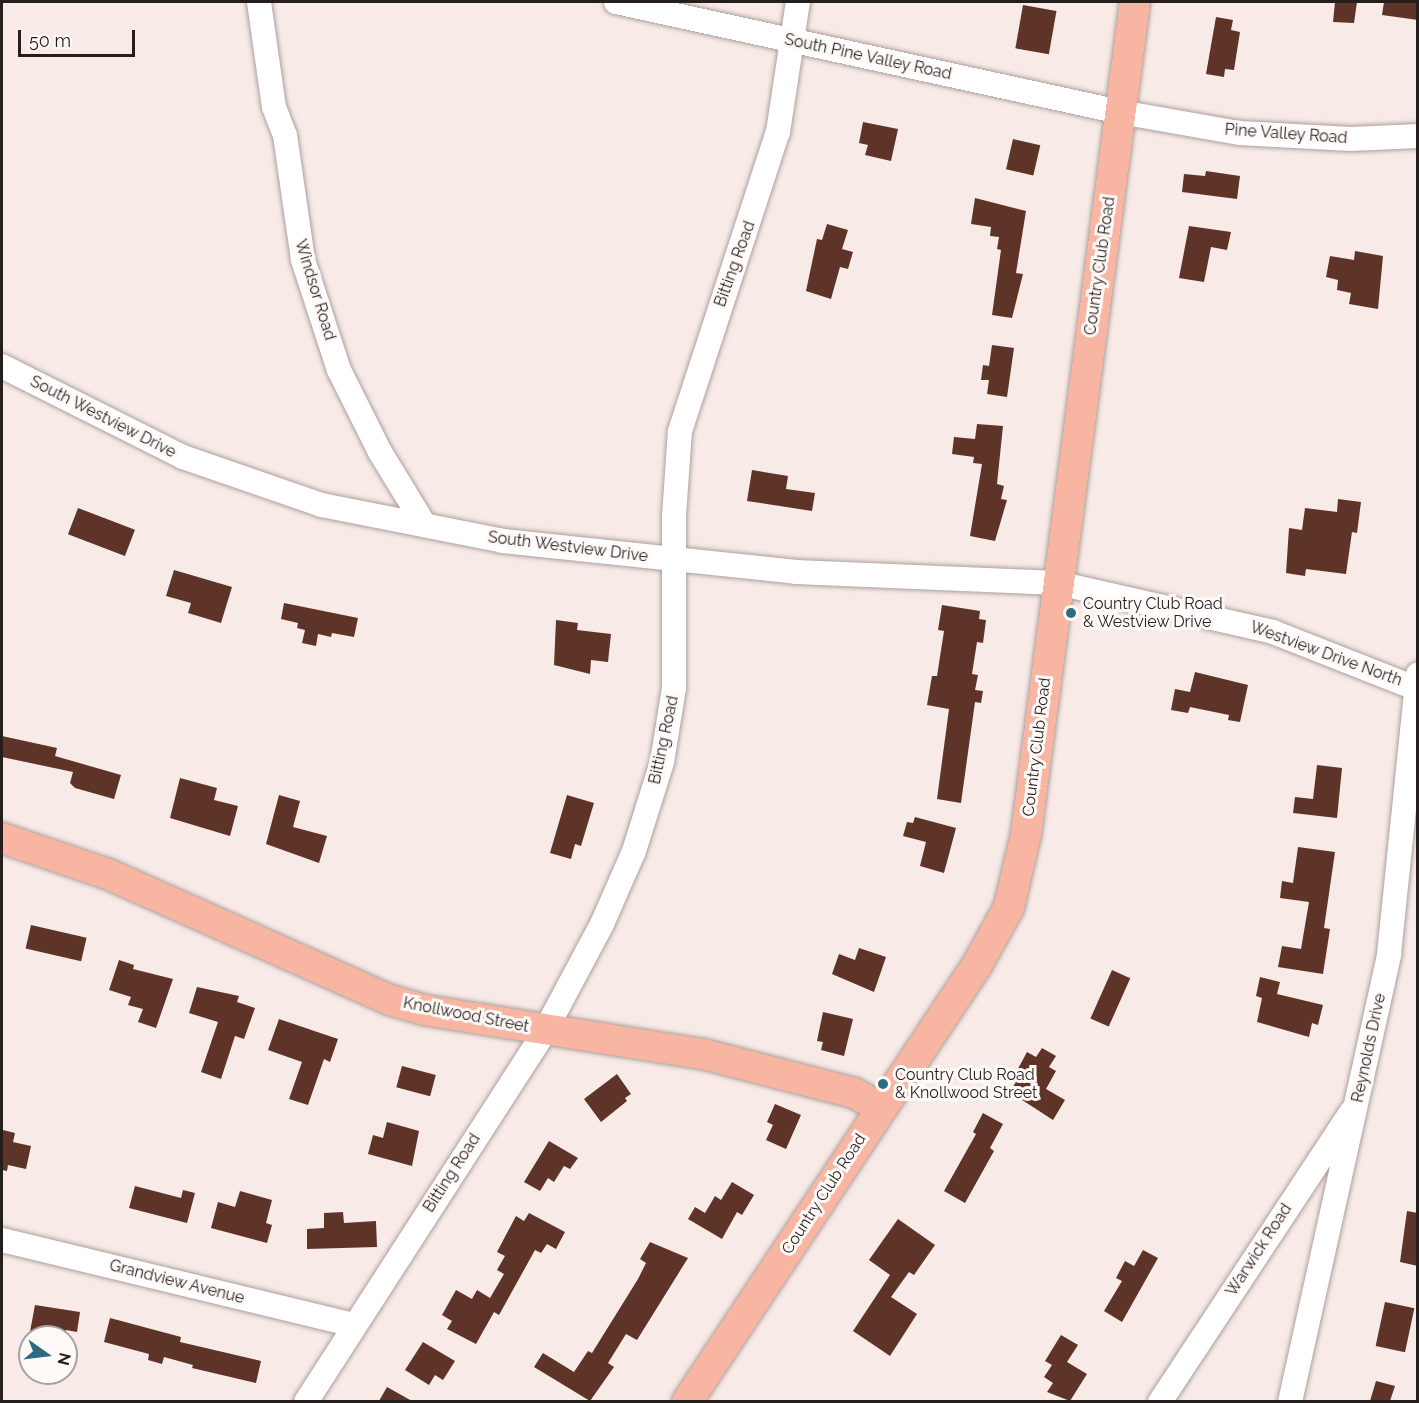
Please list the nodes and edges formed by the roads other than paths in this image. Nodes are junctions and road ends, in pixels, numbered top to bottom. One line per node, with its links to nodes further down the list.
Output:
1 (259, 2): 9 (street, Windsor Road)
2 (616, 2): 5 (street, South Pine Valley Road)
3 (798, 2): 5 (street, Bitting Road)
4 (1136, 2): 6 (main road, Country Club Road)
5 (792, 40): 6 (street, South Pine Valley Road); 10 (street, Bitting Road)
6 (1120, 112): 7 (street, Pine Valley Road); 11 (main road, Country Club Road)
7 (1418, 136)
8 (2, 366): 9 (street, South Westview Drive)
9 (424, 524): 10 (street, South Westview Drive)
10 (677, 559): 11 (street, South Westview Drive); 14 (street, Bitting Road)
11 (1058, 583): 12 (street, Westview Drive North); 16 (main road, Country Club Road)
12 (1417, 684): 15 (street, Reynolds Drive)
13 (2, 838): 14 (main road, Knollwood Street)
14 (546, 1029): 16 (main road, Knollwood Street); 18 (street, Bitting Road)
15 (1358, 1100): 21 (street, Warwick Road); 22 (street, Reynolds Drive)
16 (881, 1108): 20 (main road, Country Club Road)
17 (2, 1240): 18 (street, Grandview Avenue)
18 (353, 1325): 19 (street, Bitting Road)
19 (306, 1401)
20 (687, 1401)
21 (1160, 1401)
22 (1290, 1401)

